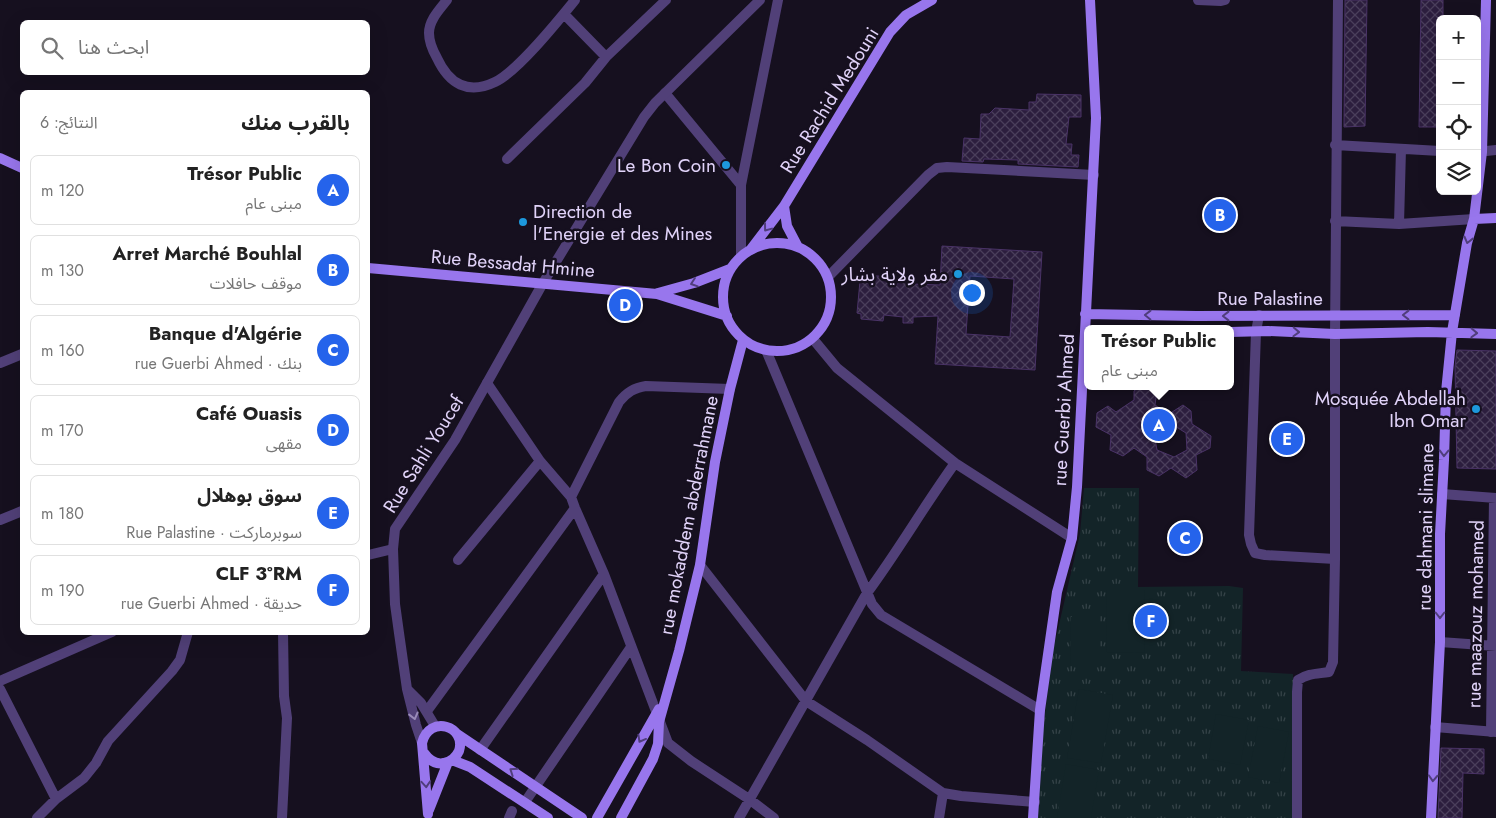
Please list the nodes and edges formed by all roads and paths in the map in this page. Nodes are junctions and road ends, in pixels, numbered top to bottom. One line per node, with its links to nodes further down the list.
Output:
1 (447, 0): 12 (street)
2 (575, 0): 12 (street)
3 (666, 0): 13 (street)
4 (760, 0): 14 (street, Rue Sahli Youcef)
5 (778, 0): 25 (street)
6 (932, 0): 27 (main road, Rue Rachid Medouni)
7 (1090, 0): 24 (main road, rue Guerbi Ahmed)
8 (1198, 0): 9 (street)
9 (1225, 0)
10 (1338, 0): 15 (street)
11 (1486, 0): 17 (main road, rue dahmani slimane)
12 (564, 14): 13 (street)
13 (606, 57): 22 (street)
14 (665, 93): 25 (street); 38 (street, Rue Sahli Youcef)
15 (1335, 146): 16 (street); 30 (street)
16 (1401, 149): 19 (street); 31 (street)
17 (1480, 150)
18 (1496, 150): 20 (street)
19 (1436, 151)
20 (1481, 152)
21 (0, 158): 23 (main road)
22 (507, 159)
23 (20, 167)
24 (1094, 175): 37 (street); 40 (main road, rue Guerbi Ahmed)
25 (741, 185): 34 (street)
26 (1476, 195): 29 (main road, rue dahmani slimane)
27 (784, 206): 32 (main road); 33 (main road, Rue Rachid Medouni, one-way to 33)
28 (1496, 218): 29 (main road)
29 (1474, 219): 31 (street); 41 (main road, rue dahmani slimane, one-way to 41)
30 (1335, 222): 31 (street); 44 (street)
31 (1399, 224)
32 (798, 247): 33 (main road); 37 (main road)
33 (750, 250): 34 (main road)
34 (741, 256): 36 (main road)
35 (370, 268): 38 (main road, Rue Bessadat Hmine)
36 (730, 269): 39 (main road, Rue Bessadat Hmine, one-way to 39); 42 (main road)
37 (828, 277): 51 (main road)
38 (544, 283): 39 (main road, Rue Bessadat Hmine); 57 (street, Rue Sahli Youcef)
39 (657, 294): 42 (main road, Rue Bessadat Hmine)
40 (1085, 314): 43 (main road, Rue Palastine, one-way to 40); 45 (main road, rue Guerbi Ahmed)
41 (1455, 315): 44 (main road, Rue Palastine, one-way to 44); 48 (main road, rue dahmani slimane)
42 (727, 316): 52 (main road)
43 (1259, 316): 44 (main road, Rue Palastine); 47 (street)
44 (1334, 316): 49 (street)
45 (1086, 325)
46 (1234, 332): 47 (main road, Rue Palastine)
47 (1256, 332): 49 (main road, Rue Palastine, one-way to 49); 70 (street)
48 (1452, 332): 49 (main road, Rue Palastine); 50 (main road, Rue Palastine, one-way to 50); 61 (main road, rue dahmani slimane, one-way to 61)
49 (1335, 334): 70 (street)
50 (1496, 334)
51 (813, 339): 53 (main road); 60 (street)
52 (743, 340): 53 (main road); 58 (main road, rue mokaddem abderrahmane)
53 (766, 350): 74 (street)
54 (20, 355): 55 (street)
55 (0, 363)
56 (1084, 367): 67 (main road, rue Guerbi Ahmed)
57 (487, 383): 59 (street); 68 (street, Rue Sahli Youcef)
58 (730, 389): 62 (street); 72 (main road, rue mokaddem abderrahmane)
59 (540, 461): 62 (street); 71 (street)
60 (955, 463): 67 (street); 74 (street)
61 (1442, 494): 63 (street); 78 (main road, rue dahmani slimane, one-way to 78)
62 (572, 497): 64 (street)
63 (1495, 498): 79 (street, rue maazouz mohamed)
64 (575, 508): 73 (street); 86 (street)
65 (20, 512): 66 (street)
66 (0, 520)
67 (1072, 538): 85 (main road, rue Guerbi Ahmed)
68 (393, 549): 69 (street); 83 (street, Rue Sahli Youcef)
69 (370, 555)
70 (1335, 558): 113 (street)
71 (458, 560)
72 (700, 565): 84 (street); 87 (main road, rue mokaddem abderrahmane)
73 (604, 574): 80 (street); 93 (street)
74 (867, 593): 84 (street); 85 (street)
75 (105, 635): 81 (street)
76 (187, 635): 98 (street)
77 (283, 635): 104 (street)
78 (1440, 642): 79 (street); 89 (main road, rue dahmani slimane)
79 (1494, 646): 90 (street, rue maazouz mohamed)
80 (632, 647): 87 (street); 96 (street)
81 (0, 681)
82 (0, 689): 98 (street)
83 (407, 689): 86 (street); 92 (street, Rue Sahli Youcef, one-way to 92)
84 (806, 701): 97 (street); 99 (street)
85 (1040, 710): 101 (main road, rue Guerbi Ahmed)
86 (427, 711): 88 (street)
87 (658, 717): 99 (street); 107 (main road, rue mokaddem abderrahmane, one-way to 107); 108 (main road)
88 (435, 726): 91 (main road); 92 (main road)
89 (1435, 727): 90 (street); 114 (main road, rue dahmani slimane, one-way to 114)
90 (1493, 732)
91 (457, 734): 93 (main road); 95 (main road)
92 (422, 743): 94 (main road)
93 (480, 750): 96 (main road, one-way to 93)
94 (424, 754): 95 (main road); 102 (main road, one-way to 102)
95 (450, 761): 100 (main road); 102 (main road)
96 (535, 786): 100 (street); 106 (main road)
97 (944, 793): 101 (street); 111 (street)
98 (56, 799): 103 (street)
99 (749, 799): 109 (street); 110 (street)
100 (525, 802): 105 (main road)
101 (1035, 802): 112 (main road, rue Guerbi Ahmed)
102 (427, 816)
103 (37, 818)
104 (282, 818)
105 (548, 818)
106 (582, 818)
107 (597, 818)
108 (621, 818)
109 (739, 818)
110 (774, 818)
111 (939, 818)
112 (1033, 818)
113 (1297, 818)
114 (1431, 818)

